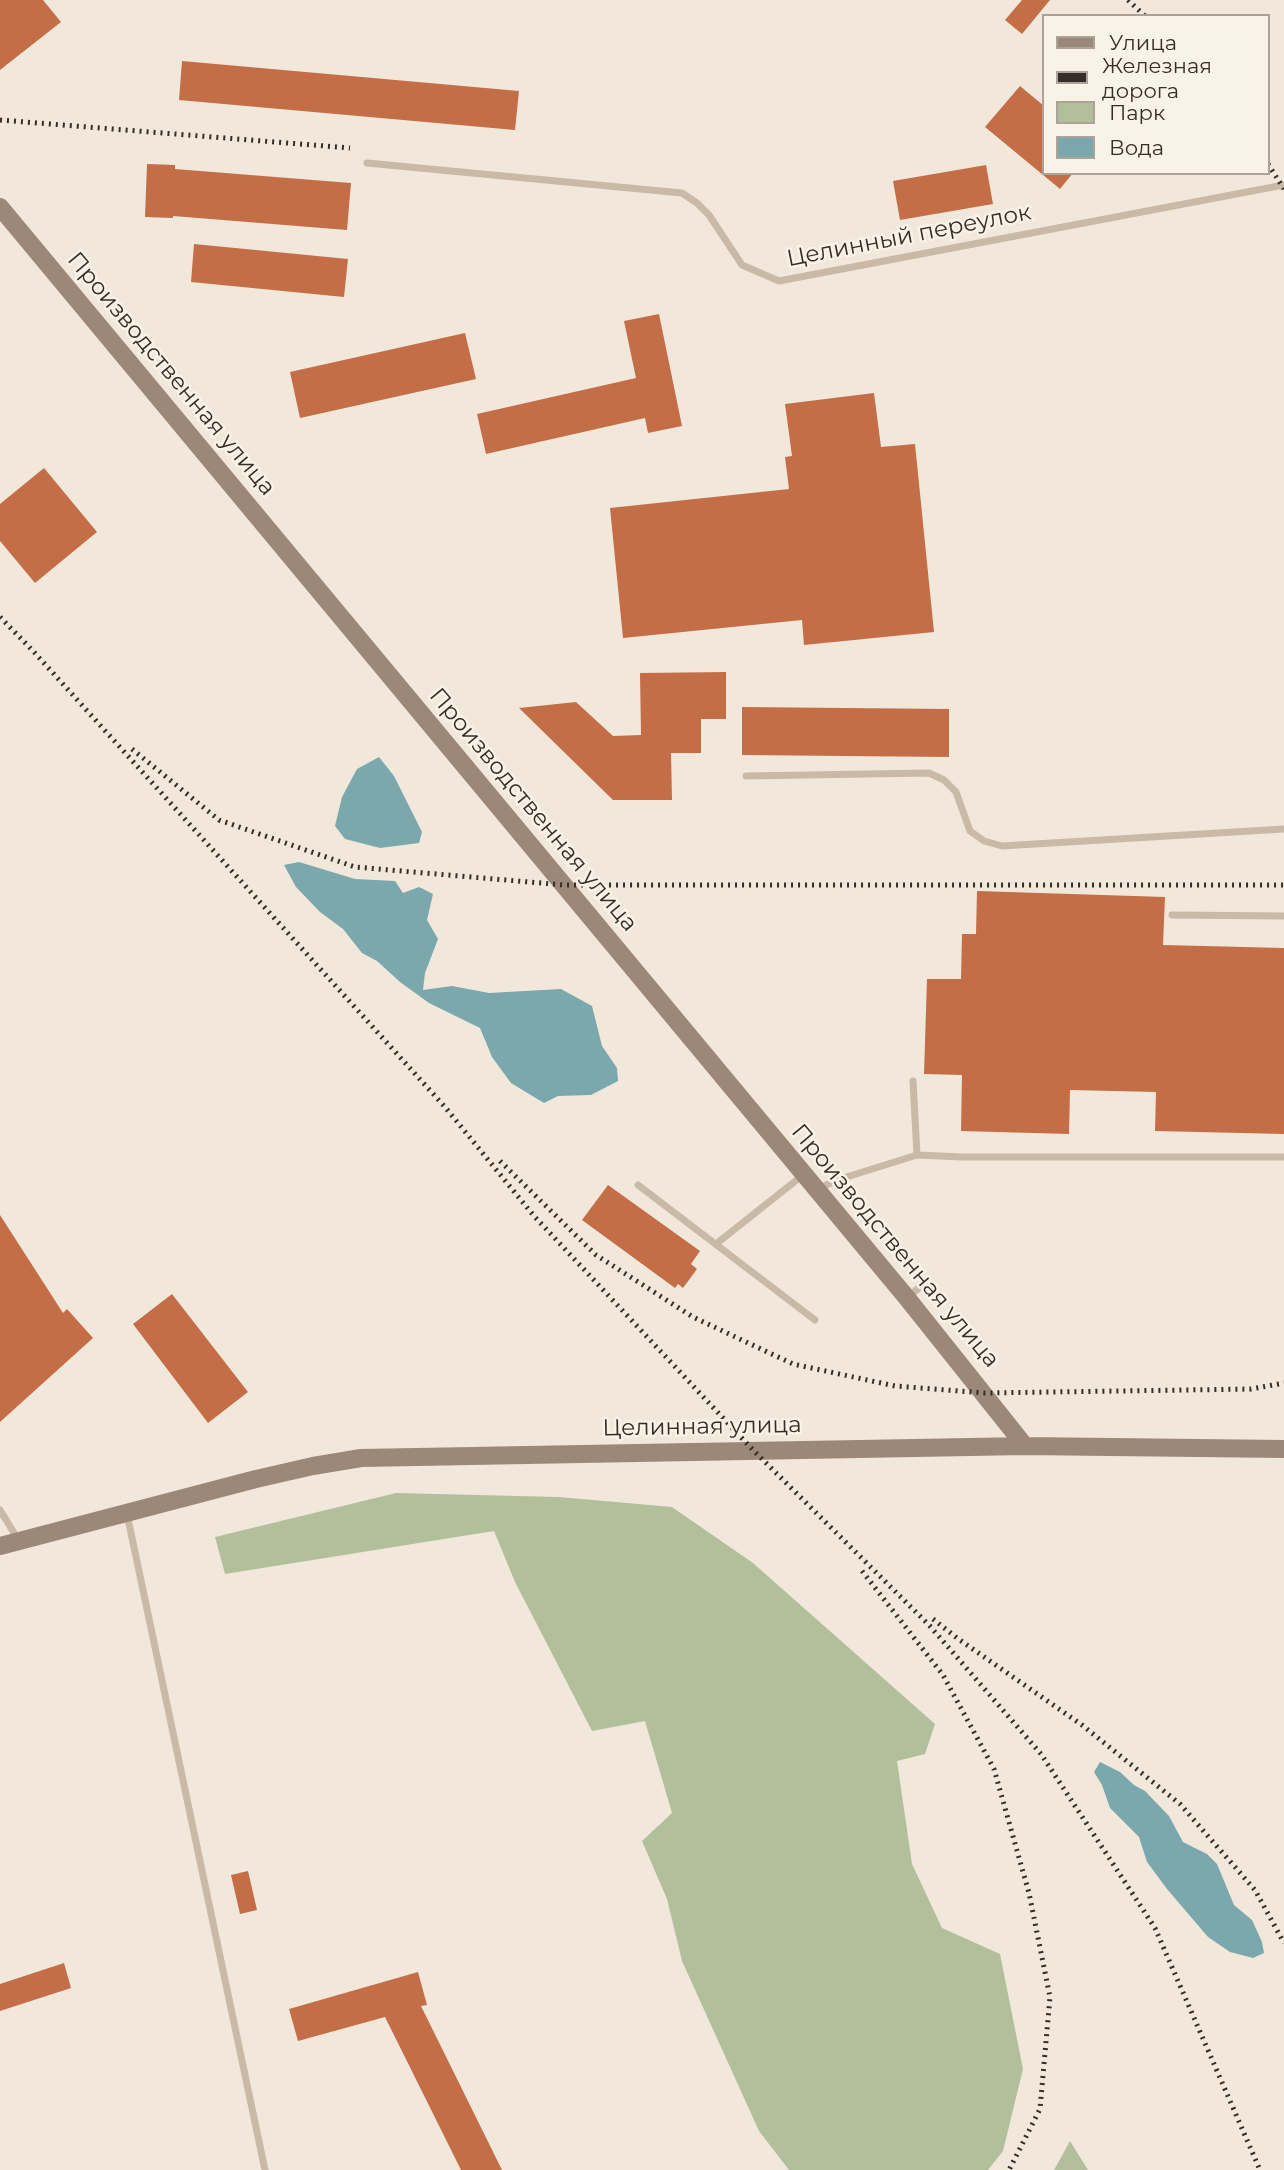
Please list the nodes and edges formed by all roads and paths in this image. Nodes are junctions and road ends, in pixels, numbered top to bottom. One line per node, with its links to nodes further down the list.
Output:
1 (367, 163): 2 (lane, Целинный переулок)
2 (1284, 185)
3 (0, 207): 11 (street, Производственная улица)
4 (746, 776): 5 (lane)
5 (1284, 829)
6 (1172, 915): 7 (lane)
7 (1284, 916)
8 (912, 1081): 9 (lane)
9 (917, 1155): 10 (lane); 13 (lane)
10 (1284, 1157)
11 (804, 1174): 13 (street, Производственная улица); 14 (lane)
12 (638, 1185): 14 (lane)
13 (817, 1189): 16 (street, Производственная улица)
14 (716, 1244): 17 (lane)
15 (928, 1280): 16 (lane)
16 (907, 1298): 18 (street, Производственная улица)
17 (815, 1320)
18 (1025, 1446): 19 (street, Целинная улица); 21 (street, Целинная улица)
19 (1284, 1449)
20 (0, 1510): 22 (lane)
21 (127, 1513): 22 (street, Целинная улица); 24 (lane)
22 (20, 1541): 23 (street, Целинная улица)
23 (0, 1546)
24 (265, 2170)

